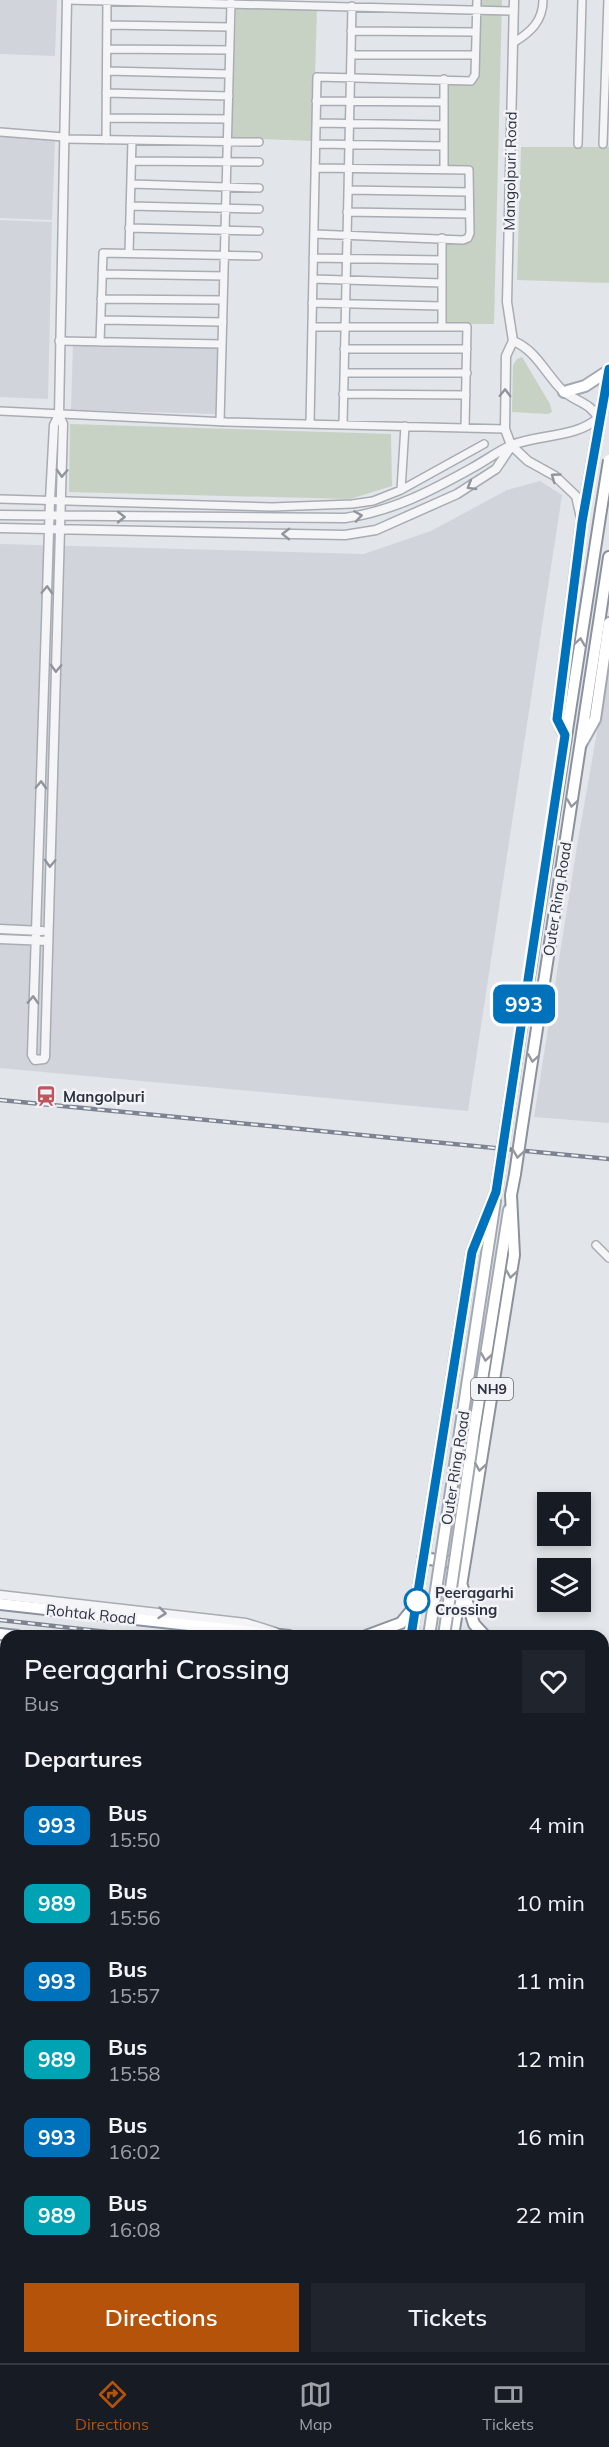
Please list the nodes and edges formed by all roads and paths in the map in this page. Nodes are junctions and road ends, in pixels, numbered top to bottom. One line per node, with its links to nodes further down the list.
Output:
1 (67, 0): 2 (street); 40 (street)
2 (107, 0): 8 (street); 16 (street)
3 (477, 0): 14 (street)
4 (514, 0): 15 (street, Mangolpuri Road)
5 (543, 0): 20 (street)
6 (582, 0): 46 (street)
7 (608, 0): 47 (street)
8 (136, 1): 10 (street)
9 (257, 2): 10 (street); 11 (street)
10 (231, 3): 17 (street)
11 (324, 3): 13 (street)
12 (449, 4): 13 (street); 14 (street)
13 (352, 6): 18 (street)
14 (477, 9): 15 (street); 19 (street)
15 (514, 11): 20 (street, Mangolpuri Road)
16 (107, 25): 17 (street); 21 (street)
17 (230, 27): 22 (street)
18 (351, 31): 19 (street); 23 (street)
19 (476, 32): 24 (street)
20 (513, 43): 94 (street, Mangolpuri Road)
21 (107, 50): 22 (street); 25 (street)
22 (230, 50): 26 (street)
23 (351, 55): 24 (street); 27 (street)
24 (475, 55): 28 (street)
25 (107, 71): 26 (street); 29 (street)
26 (229, 74): 30 (street)
27 (350, 77): 28 (street); 31 (street); 32 (street)
28 (444, 79): 33 (street)
29 (106, 93): 30 (street); 34 (street)
30 (229, 96): 35 (street)
31 (316, 100): 32 (street); 36 (street)
32 (350, 101): 33 (street); 37 (street)
33 (444, 102): 38 (street)
34 (106, 118): 35 (street); 41 (street)
35 (228, 119): 43 (street)
36 (316, 123): 37 (street); 45 (street)
37 (349, 124): 38 (street); 48 (street)
38 (444, 125): 49 (street)
39 (0, 132): 40 (street)
40 (64, 138): 41 (street); 93 (street)
41 (106, 140): 42 (street)
42 (132, 140): 43 (street); 50 (street)
43 (227, 142): 44 (street); 51 (street)
44 (260, 142)
45 (316, 144): 48 (street); 53 (street)
46 (578, 144)
47 (603, 144)
48 (349, 145): 49 (street); 54 (street)
49 (444, 146): 55 (street)
50 (132, 161): 51 (street); 56 (street)
51 (227, 162): 52 (street); 57 (street)
52 (259, 162)
53 (315, 168): 54 (street); 69 (street)
54 (348, 168): 55 (street); 59 (street)
55 (444, 170): 60 (street)
56 (131, 184): 57 (street); 61 (street)
57 (226, 187): 58 (street); 62 (street)
58 (259, 188)
59 (348, 190): 60 (street); 64 (street)
60 (469, 192): 65 (street)
61 (130, 206): 62 (street); 66 (street)
62 (226, 208): 63 (street); 67 (street)
63 (259, 209)
64 (347, 212): 65 (street); 70 (street)
65 (470, 213): 71 (street)
66 (129, 228): 67 (street); 72 (street)
67 (225, 230): 68 (street); 73 (street)
68 (259, 231)
69 (314, 234): 70 (street); 75 (street)
70 (347, 235): 71 (street); 76 (street)
71 (442, 238): 77 (street)
72 (129, 253): 73 (street); 78 (street)
73 (225, 255): 74 (street); 79 (street)
74 (258, 256)
75 (313, 258): 76 (street); 80 (street)
76 (346, 258): 77 (street); 81 (street)
77 (442, 260): 82 (street)
78 (102, 274): 79 (street); 83 (street)
79 (224, 276): 84 (street)
80 (313, 279): 81 (street); 85 (street)
81 (346, 280): 82 (street); 86 (street)
82 (442, 283): 87 (street)
83 (101, 299): 84 (street); 88 (street)
84 (223, 300): 89 (street)
85 (312, 303): 86 (street); 91 (street)
86 (345, 304): 87 (street); 92 (street)
87 (442, 306): 90 (street)
88 (101, 320): 89 (street); 95 (street)
89 (223, 322): 96 (street)
90 (442, 326): 92 (street); 98 (street)
91 (312, 327): 92 (street); 109 (street)
92 (345, 327): 97 (street)
93 (59, 341): 95 (street); 106 (street)
94 (513, 341): 102 (street); 113 (street, Mangolpuri Road, one-way to 94)
95 (100, 342): 96 (street)
96 (222, 344): 108 (street)
97 (344, 349): 98 (street); 100 (street)
98 (467, 349): 101 (street)
99 (609, 370): 102 (main road); 107 (main road, Outer Ring Road)
100 (344, 373): 101 (street); 103 (street)
101 (467, 373): 104 (street)
102 (564, 392): 107 (street)
103 (343, 394): 104 (street); 110 (street)
104 (466, 395): 112 (street)
105 (0, 411): 106 (street)
106 (59, 414): 108 (street); 120 (street); 121 (street, one-way to 121)
107 (604, 418): 115 (street); 125 (main road, Outer Ring Road)
108 (220, 422): 109 (street)
109 (310, 424): 110 (street)
110 (343, 425): 111 (street)
111 (405, 426): 112 (street); 117 (street)
112 (465, 428): 113 (street)
113 (504, 429): 115 (street, Mangolpuri Road)
114 (484, 444): 117 (street)
115 (512, 445): 124 (street, one-way to 115); 125 (street, one-way to 115); 128 (street, one-way to 128)
116 (609, 459): 131 (main road, one-way to 116, bridge)
117 (401, 490): 121 (street)
118 (609, 493): 125 (main road)
119 (0, 499): 120 (street)
120 (50, 500): 121 (street); 123 (street)
121 (60, 500): 124 (street)
122 (0, 515): 123 (street)
123 (49, 516): 124 (street); 127 (street)
124 (60, 516): 128 (street)
125 (582, 522): 131 (main road, Outer Ring Road)
126 (0, 528): 127 (street)
127 (49, 529): 128 (street); 134 (street, one-way to 127)
128 (60, 530): 135 (street, one-way to 135)
129 (609, 557): 132 (main road, Outer Ring Road)
130 (609, 623): 132 (main road)
131 (565, 735): 139 (main road, Outer Ring Road, bridge)
132 (580, 745): 140 (main road, Outer Ring Road, one-way to 140, bridge)
133 (0, 929): 134 (street)
134 (36, 930): 135 (street); 137 (street)
135 (48, 931): 138 (street)
136 (0, 939): 137 (street)
137 (35, 941): 138 (street); 138 (street, one-way to 137)
138 (47, 941)
139 (496, 1192): 143 (main road, Outer Ring Road / NH9); 153 (main road, Outer Ring Road, bridge)
140 (511, 1195): 144 (main road, Outer Ring Road / NH9, one-way to 144); 154 (main road, Outer Ring Road, one-way to 154, bridge)
141 (596, 1245): 142 (street)
142 (609, 1258)
143 (423, 1558): 144 (main road); 148 (main road, Outer Ring Road / NH9)
144 (464, 1564): 145 (main road, Outer Ring Road / NH9)
145 (461, 1583): 155 (main road, Outer Ring Road / NH9); 156 (main road)
146 (0, 1595): 150 (street, one-way to 150)
147 (0, 1604): 149 (main road, Rohtak Road)
148 (417, 1604): 151 (main road); 152 (main road, Outer Ring Road / NH9)
149 (233, 1630)
150 (268, 1630)
151 (382, 1630)
152 (412, 1630)
153 (430, 1630)
154 (445, 1630)
155 (454, 1630)
156 (480, 1630)

